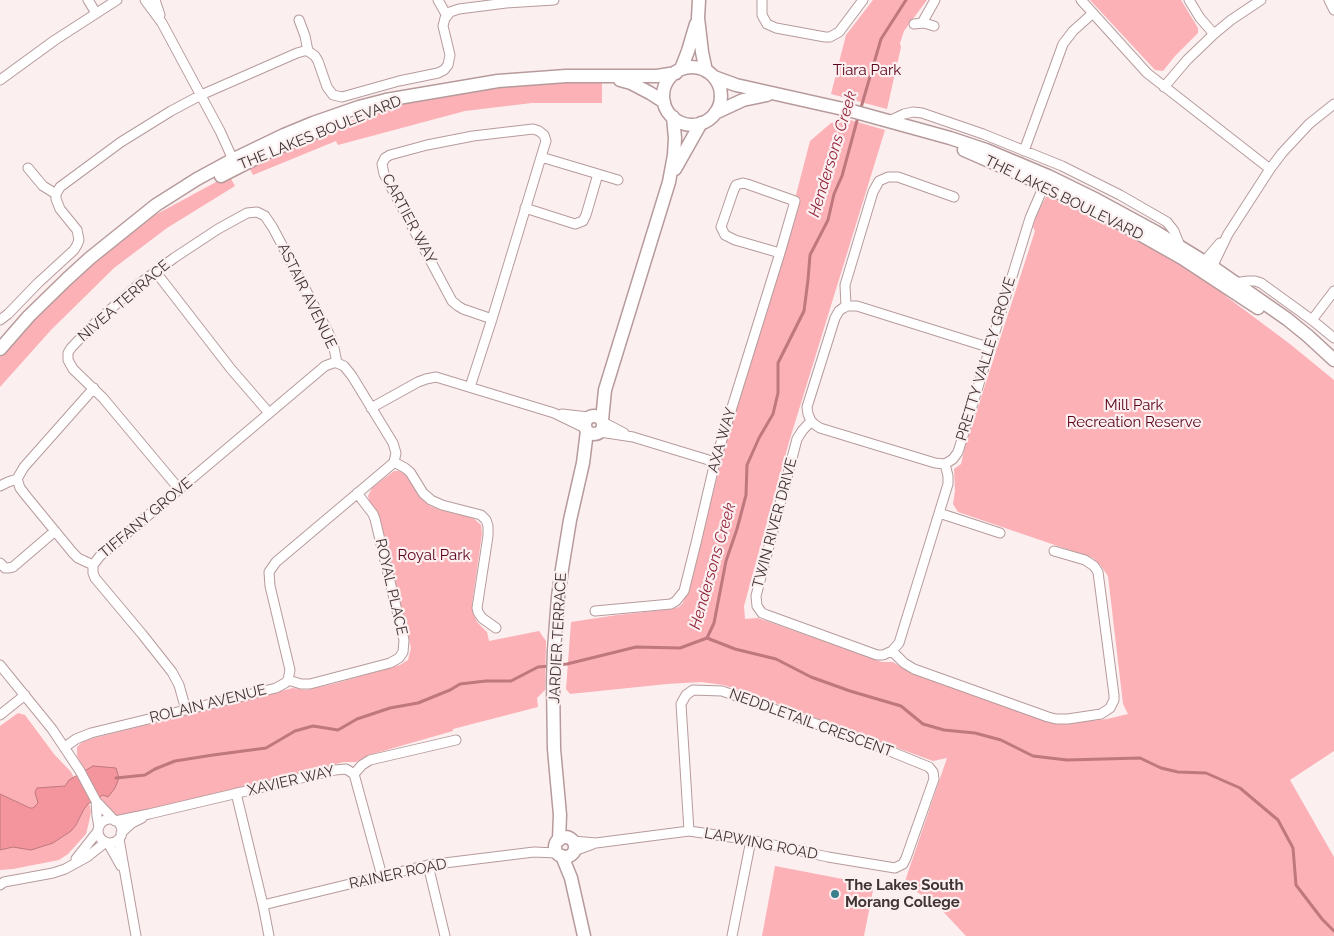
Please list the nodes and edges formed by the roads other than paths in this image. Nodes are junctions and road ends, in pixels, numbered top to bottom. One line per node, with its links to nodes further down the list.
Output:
1 (88, 0): 17 (street)
2 (125, 0): 15 (street)
3 (145, 0): 22 (street)
4 (155, 0): 22 (street)
5 (438, 0): 19 (street)
6 (554, 0): 19 (street)
7 (698, 0): 20 (street)
8 (762, 0): 9 (street)
9 (863, 0)
10 (935, 0): 23 (street)
11 (1081, 0): 18 (street)
12 (1189, 0): 24 (street)
13 (1261, 0): 24 (street)
14 (1329, 0): 16 (street)
15 (114, 2): 17 (street)
16 (1334, 10)
17 (96, 13): 29 (street)
18 (1093, 13): 30 (street); 39 (street)
19 (447, 16): 25 (street)
20 (698, 18): 26 (street); 27 (street)
21 (300, 20): 25 (street)
22 (162, 23): 32 (street)
23 (934, 26)
24 (1214, 34): 30 (street)
25 (308, 51): 32 (street)
26 (678, 71): 27 (street); 28 (street, THE LAKES BOULEVARD); 33 (street)
27 (710, 74): 31 (street, THE LAKES BOULEVARD); 35 (street)
28 (606, 76): 33 (street, THE LAKES BOULEVARD); 41 (street, THE LAKES BOULEVARD)
29 (0, 80)
30 (1164, 87): 43 (street)
31 (774, 94): 35 (street, THE LAKES BOULEVARD); 37 (street, THE LAKES BOULEVARD)
32 (201, 95): 41 (street); 48 (street)
33 (664, 102): 36 (street)
34 (1334, 104): 43 (street)
35 (715, 113): 38 (street)
36 (673, 117): 38 (street); 47 (street, JARDIER TERRACE)
37 (889, 121): 39 (street, THE LAKES BOULEVARD); 46 (street, THE LAKES BOULEVARD)
38 (701, 123): 47 (street, JARDIER TERRACE)
39 (1024, 151): 52 (street, THE LAKES BOULEVARD)
40 (541, 157): 44 (street); 50 (street); 59 (street, CARTIER WAY)
41 (237, 162): 64 (street, THE LAKES BOULEVARD)
42 (28, 168): 48 (street)
43 (1270, 169): 54 (street)
44 (598, 174): 45 (street); 50 (street)
45 (618, 180)
46 (1046, 181): 52 (street, THE LAKES BOULEVARD); 54 (street, THE LAKES BOULEVARD); 63 (street, PRETTY VALLEY GROVE)
47 (669, 182): 72 (street, JARDIER TERRACE)
48 (56, 194): 60 (street)
49 (954, 197): 58 (street)
50 (525, 208): 59 (street)
51 (261, 214): 55 (street, NIVEA TERRACE); 66 (street, ASTAIR AVENUE)
52 (1180, 246): 54 (street, THE LAKES BOULEVARD)
53 (780, 253): 53 (street, AXA WAY); 74 (street, AXA WAY)
54 (1207, 267): 56 (street, THE LAKES BOULEVARD)
55 (155, 272): 68 (street, NIVEA TERRACE); 70 (street)
56 (1232, 286): 61 (street); 65 (street, THE LAKES BOULEVARD)
57 (1334, 291): 61 (street)
58 (846, 306): 63 (street); 71 (street)
59 (492, 319): 67 (street)
60 (0, 320)
61 (1312, 320): 62 (street)
62 (1334, 338)
63 (990, 348): 75 (street, PRETTY VALLEY GROVE)
64 (0, 349)
65 (1332, 359)
66 (337, 362): 69 (street, ASTAIR AVENUE); 70 (street, TIFFANY GROVE)
67 (470, 387): 69 (street); 72 (street)
68 (94, 388): 76 (street); 78 (street, NIVEA TERRACE)
69 (371, 408): 73 (street, ASTAIR AVENUE)
70 (269, 414): 78 (street, TIFFANY GROVE)
71 (811, 421): 75 (street); 88 (street, TWIN RIVER DRIVE)
72 (594, 425): 74 (street); 106 (street, JARDIER TERRACE)
73 (394, 462): 79 (street); 87 (street)
74 (715, 462): 86 (street, AXA WAY)
75 (945, 464): 80 (street)
76 (17, 479): 77 (street); 81 (street)
77 (0, 486)
78 (180, 490): 85 (street, TIFFANY GROVE)
79 (358, 494): 90 (street); 90 (street, ROYAL PLACE)
80 (939, 513): 82 (street); 88 (street)
81 (55, 531): 84 (street); 85 (street)
82 (1000, 533)
83 (1054, 550): 88 (street)
84 (0, 563)
85 (93, 565): 92 (street, TIFFANY GROVE)
86 (595, 612)
87 (496, 628)
88 (892, 652)
89 (0, 665): 91 (street)
90 (288, 680): 92 (street, ROLAIN AVENUE)
91 (25, 695): 93 (street); 95 (street)
92 (186, 710): 95 (street, ROLAIN AVENUE)
93 (0, 715)
94 (456, 740): 96 (street, XAVIER WAY)
95 (65, 747): 98 (street)
96 (354, 774): 97 (street, XAVIER WAY); 111 (street)
97 (236, 793): 99 (street, XAVIER WAY); 113 (street)
98 (96, 801): 100 (street); 101 (street)
99 (149, 814): 100 (street, XAVIER WAY); 103 (street, XAVIER WAY)
100 (114, 820): 101 (street); 103 (street)
101 (99, 829): 105 (street); 108 (street)
102 (689, 831): 104 (street, LAPWING ROAD); 106 (street, LAPWING ROAD); 109 (street, NEDDLETAIL CRESCENT)
103 (120, 836): 105 (street); 110 (street)
104 (751, 840): 109 (street, LAPWING ROAD); 118 (street)
105 (107, 842): 108 (street); 110 (street)
106 (565, 847): 107 (street, RAINER ROAD); 117 (street, JARDIER TERRACE)
107 (428, 865): 111 (street, RAINER ROAD); 116 (street)
108 (70, 867): 112 (street)
109 (895, 868)
110 (125, 876): 114 (street)
111 (382, 876): 113 (street, RAINER ROAD)
112 (0, 885)
113 (263, 905): 115 (street)
114 (136, 936)
115 (268, 936)
116 (445, 936)
117 (584, 936)
118 (732, 936)

